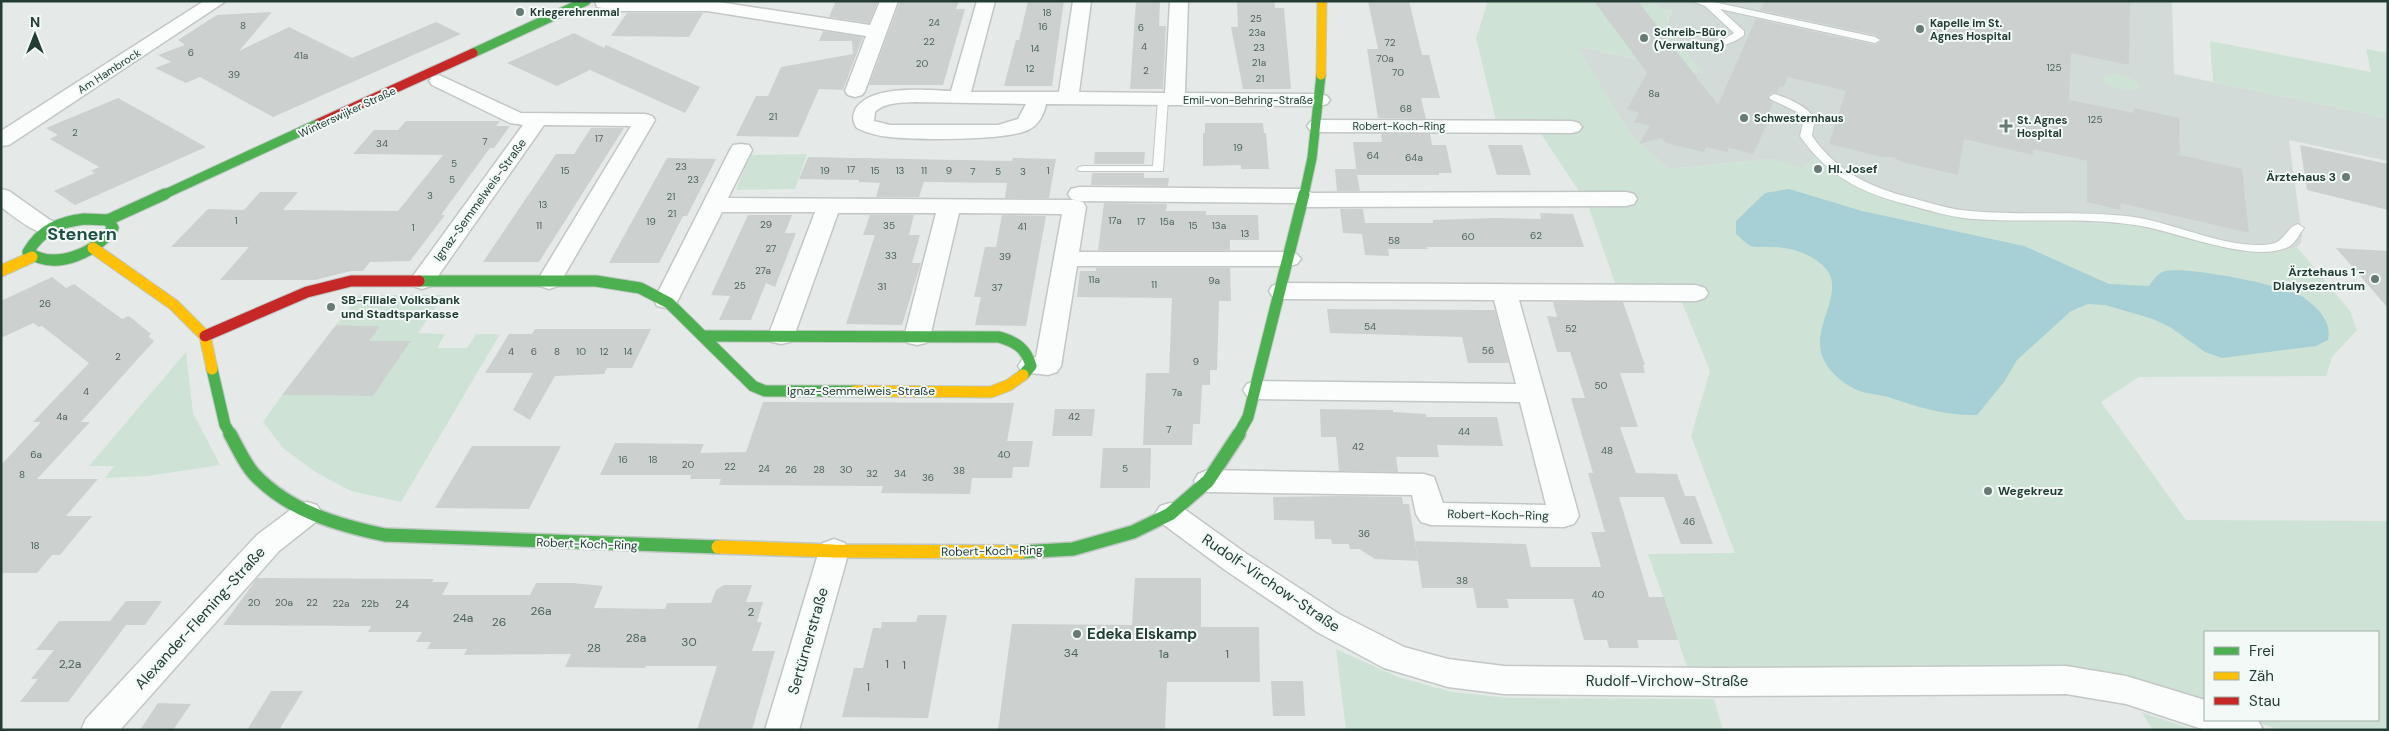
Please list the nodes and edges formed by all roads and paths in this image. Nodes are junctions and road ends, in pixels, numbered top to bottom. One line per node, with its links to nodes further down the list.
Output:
1 (217, 1): 24 (street, Am Hambrock)
2 (889, 1): 10 (street)
3 (986, 1): 16 (street)
4 (1082, 1): 18 (street)
5 (1179, 1): 19 (street, Emil-von-Behring-Straße)
6 (1322, 1): 20 (street, Robert-Koch-Ring)
7 (1697, 1): 9 (lane)
8 (595, 2): 10 (street); 34 (street, Winterswijker Straße)
9 (1708, 4): 11 (lane); 12 (lane)
10 (877, 32): 14 (street)
11 (1874, 40)
12 (1691, 44)
13 (439, 81): 21 (street, Ignaz-Semmelweis-Straße)
14 (855, 91)
15 (1774, 97): 36 (lane)
16 (959, 98): 17 (street, Emil-von-Behring-Straße); 17 (street, Emil-von-Behring-Straße)
17 (1037, 98): 18 (street, Emil-von-Behring-Straße)
18 (1068, 98): 19 (street, Emil-von-Behring-Straße)
19 (1169, 99): 20 (street, Emil-von-Behring-Straße); 26 (lane)
20 (1320, 100): 22 (street, Robert-Koch-Ring)
21 (538, 119): 42 (street, Ignaz-Semmelweis-Straße); 43 (street, Ignaz-Semmelweis-Straße)
22 (1317, 126): 23 (street, Robert-Koch-Ring); 29 (street, Robert-Koch-Ring)
23 (1572, 127)
24 (1, 140)
25 (741, 150): 31 (street)
26 (1083, 169)
27 (1080, 194): 29 (street)
28 (1, 196): 35 (street)
29 (1303, 198): 30 (street); 40 (street, Robert-Koch-Ring)
30 (1626, 199)
31 (715, 205): 32 (street, Ignaz-Semmelweis-Straße); 47 (street)
32 (829, 206): 33 (street, Ignaz-Semmelweis-Straße); 50 (street)
33 (949, 206): 39 (street, Ignaz-Semmelweis-Straße); 51 (street)
34 (108, 220): 35 (street, Winterswijker Straße); 37 (street)
35 (51, 228): 38 (street, Winterswijker Straße)
36 (2298, 228)
37 (93, 248): 38 (street); 48 (street)
38 (32, 257): 41 (street)
39 (1064, 259): 40 (street); 52 (street, Ignaz-Semmelweis-Straße)
40 (1289, 259): 44 (street, Robert-Koch-Ring)
41 (1, 271)
42 (422, 280): 43 (street, Ignaz-Semmelweis-Straße); 48 (street, Ignaz-Semmelweis-Straße)
43 (549, 281): 47 (street, Ignaz-Semmelweis-Straße)
44 (1281, 291): 45 (street); 53 (street, Robert-Koch-Ring)
45 (1505, 293): 46 (street); 54 (street, Robert-Koch-Ring)
46 (1696, 293)
47 (666, 300): 49 (street, Ignaz-Semmelweis-Straße)
48 (204, 336): 56 (street, Robert-Koch-Ring)
49 (703, 336): 50 (street); 52 (street, Ignaz-Semmelweis-Straße)
50 (781, 336): 51 (street)
51 (917, 336): 52 (street)
52 (1031, 366)
53 (1256, 390): 54 (street); 55 (street, Robert-Koch-Ring)
54 (1531, 393): 55 (street, Robert-Koch-Ring)
55 (1208, 481): 57 (street, Robert-Koch-Ring)
56 (307, 513): 58 (street, Robert-Koch-Ring); 61 (street, Alexander-Fleming-Straße)
57 (1170, 514): 58 (street, Robert-Koch-Ring); 59 (street, Rudolf-Virchow-Straße)
58 (834, 552): 62 (street, Sertürnerstraße)
59 (2204, 715)
60 (2221, 721): 63 (street)
61 (98, 730)
62 (782, 730)
63 (2246, 730)

